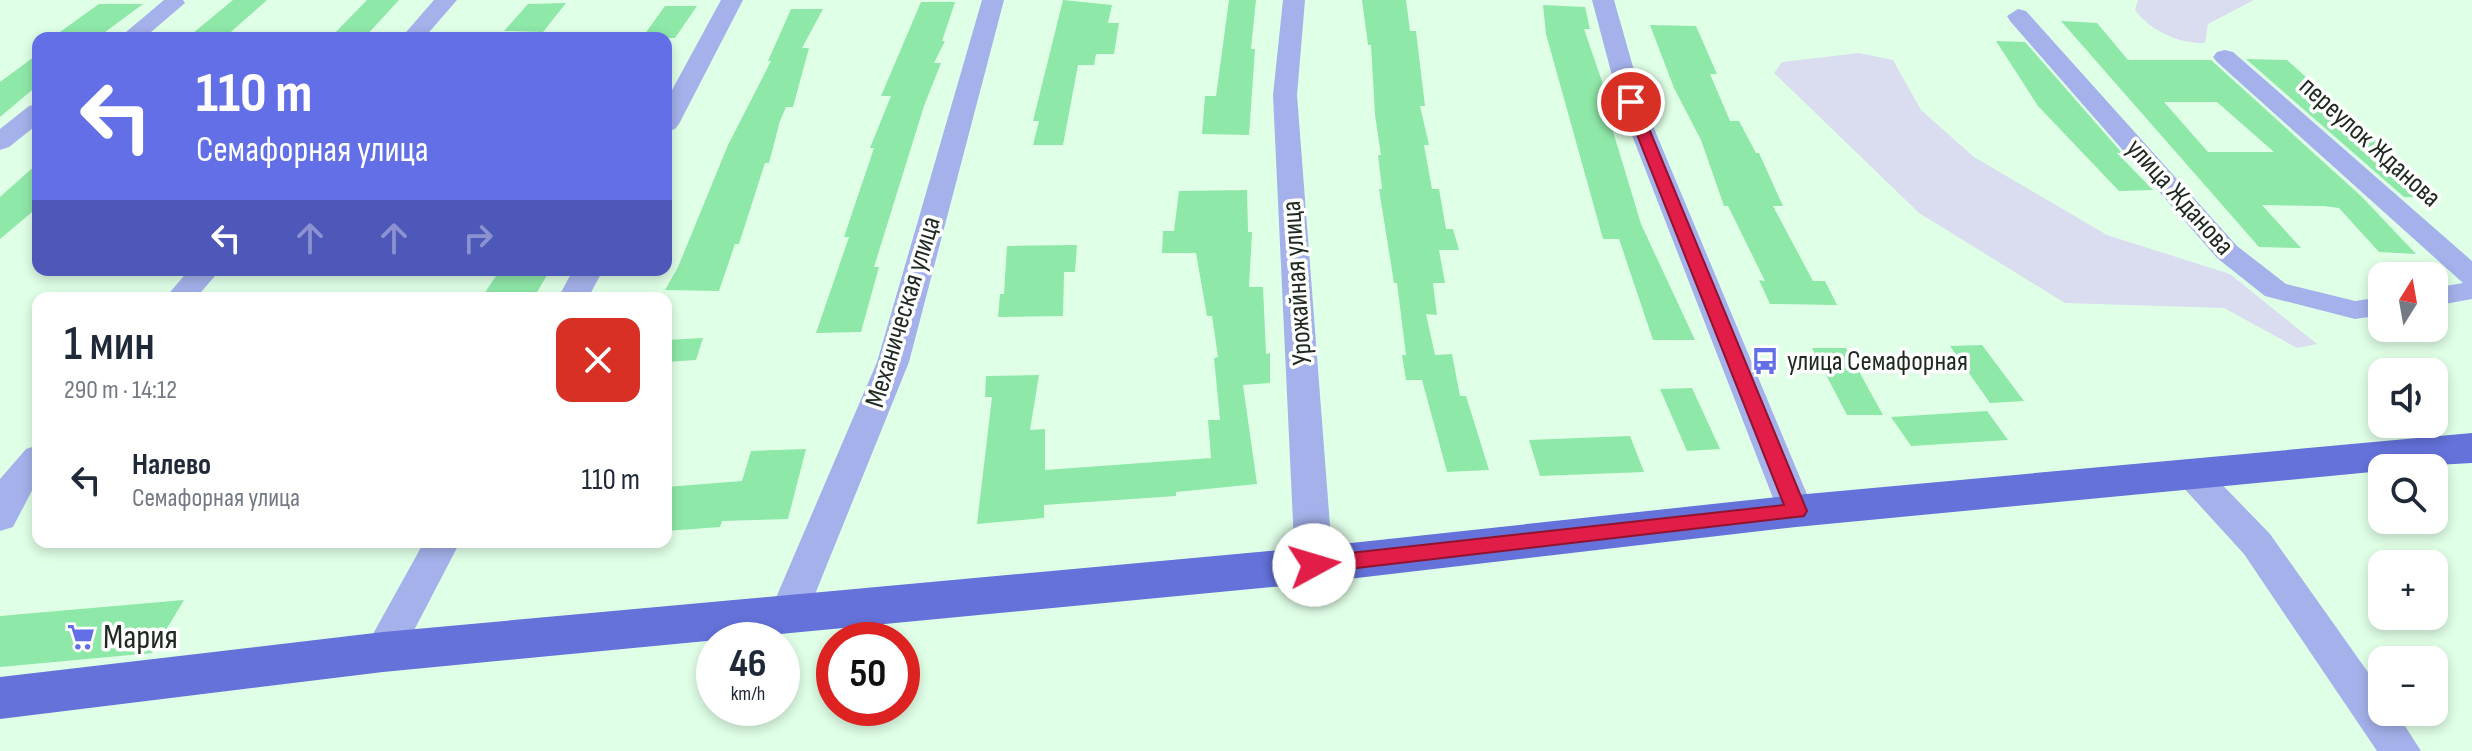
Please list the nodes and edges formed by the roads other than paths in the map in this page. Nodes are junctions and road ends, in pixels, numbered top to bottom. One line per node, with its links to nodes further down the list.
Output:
1 (446, 0): 9 (street)
2 (732, 0): 11 (street)
3 (993, 0): 27 (street, Механическая улица)
4 (1294, 0): 26 (street, Урожайная улица)
5 (1603, 0): 23 (street)
6 (174, 3): 8 (street)
7 (2018, 16): 19 (street, улица Жданова)
8 (138, 32)
9 (417, 32)
10 (2225, 57): 15 (street, переулок Жданова)
11 (672, 113)
12 (32, 116): 13 (street)
13 (0, 142)
14 (200, 276): 17 (street)
15 (2472, 276)
16 (2472, 290): 18 (street)
17 (185, 292)
18 (2448, 294)
19 (2368, 308)
20 (2472, 448): 22 (main road)
21 (32, 464): 24 (street)
22 (2193, 476): 23 (main road); 30 (street)
23 (1796, 511): 26 (main road)
24 (0, 518)
25 (439, 548): 28 (street)
26 (1314, 565): 27 (main road)
27 (788, 614): 28 (main road)
28 (383, 652): 29 (main road)
29 (0, 698)
30 (2400, 751)

